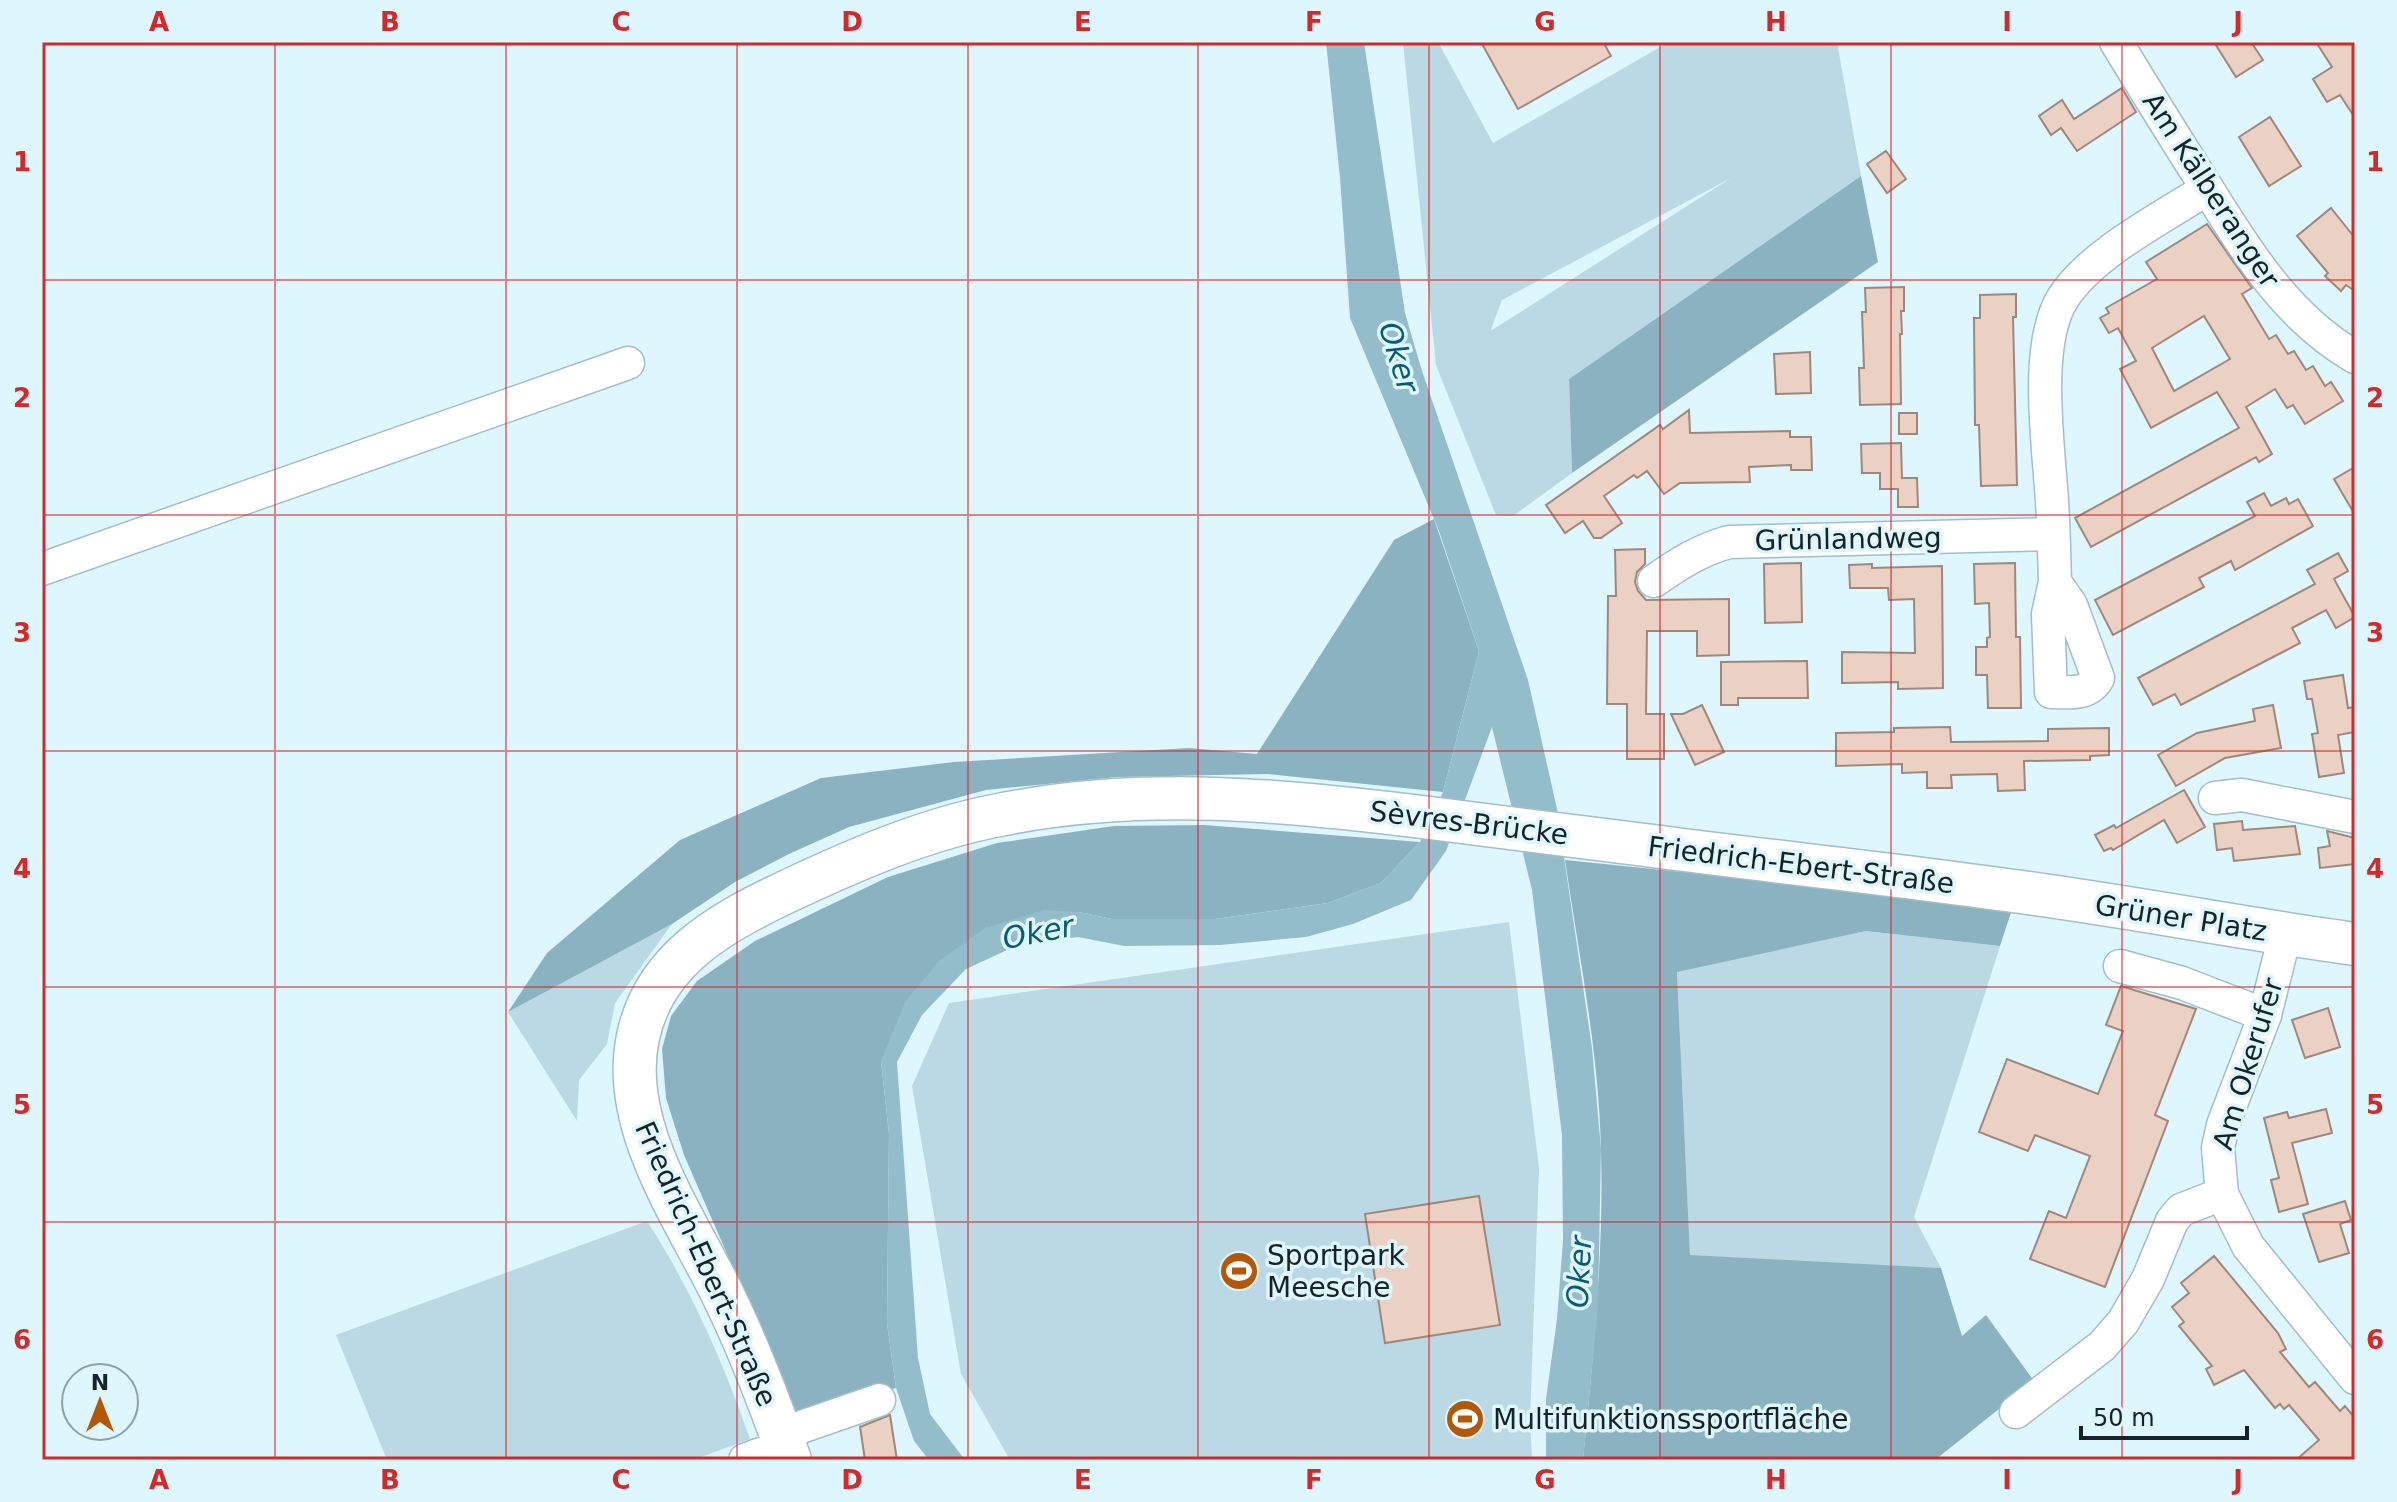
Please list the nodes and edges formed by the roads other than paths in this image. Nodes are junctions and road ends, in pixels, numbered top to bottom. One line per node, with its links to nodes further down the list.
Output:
1 (2116, 42): 2 (street, Am Kälberanger)
2 (2207, 189): 3 (street, Am Kälberanger); 5 (street)
3 (2355, 357)
4 (628, 363): 6 (street)
5 (2053, 534): 7 (street, Grünlandweg); 8 (street)
6 (42, 569)
7 (1654, 581)
8 (2055, 582)
9 (2215, 798): 11 (street)
10 (1342, 807): 12 (main road, Sèvres-Brücke); 22 (main road, Friedrich-Ebert-Straße)
11 (2355, 817)
12 (1596, 839): 13 (main road, Friedrich-Ebert-Straße)
13 (2007, 890): 14 (main road, Grüner Platz)
14 (2285, 935): 15 (main road, Grüner Platz); 17 (street, Am Okerufer)
15 (2355, 944)
16 (2120, 966): 17 (street)
17 (2265, 1015): 18 (street, Am Okerufer)
18 (2222, 1194): 19 (street, Am Okerufer); 21 (street)
19 (2355, 1378)
20 (879, 1400): 22 (street)
21 (2016, 1412)
22 (768, 1454)

